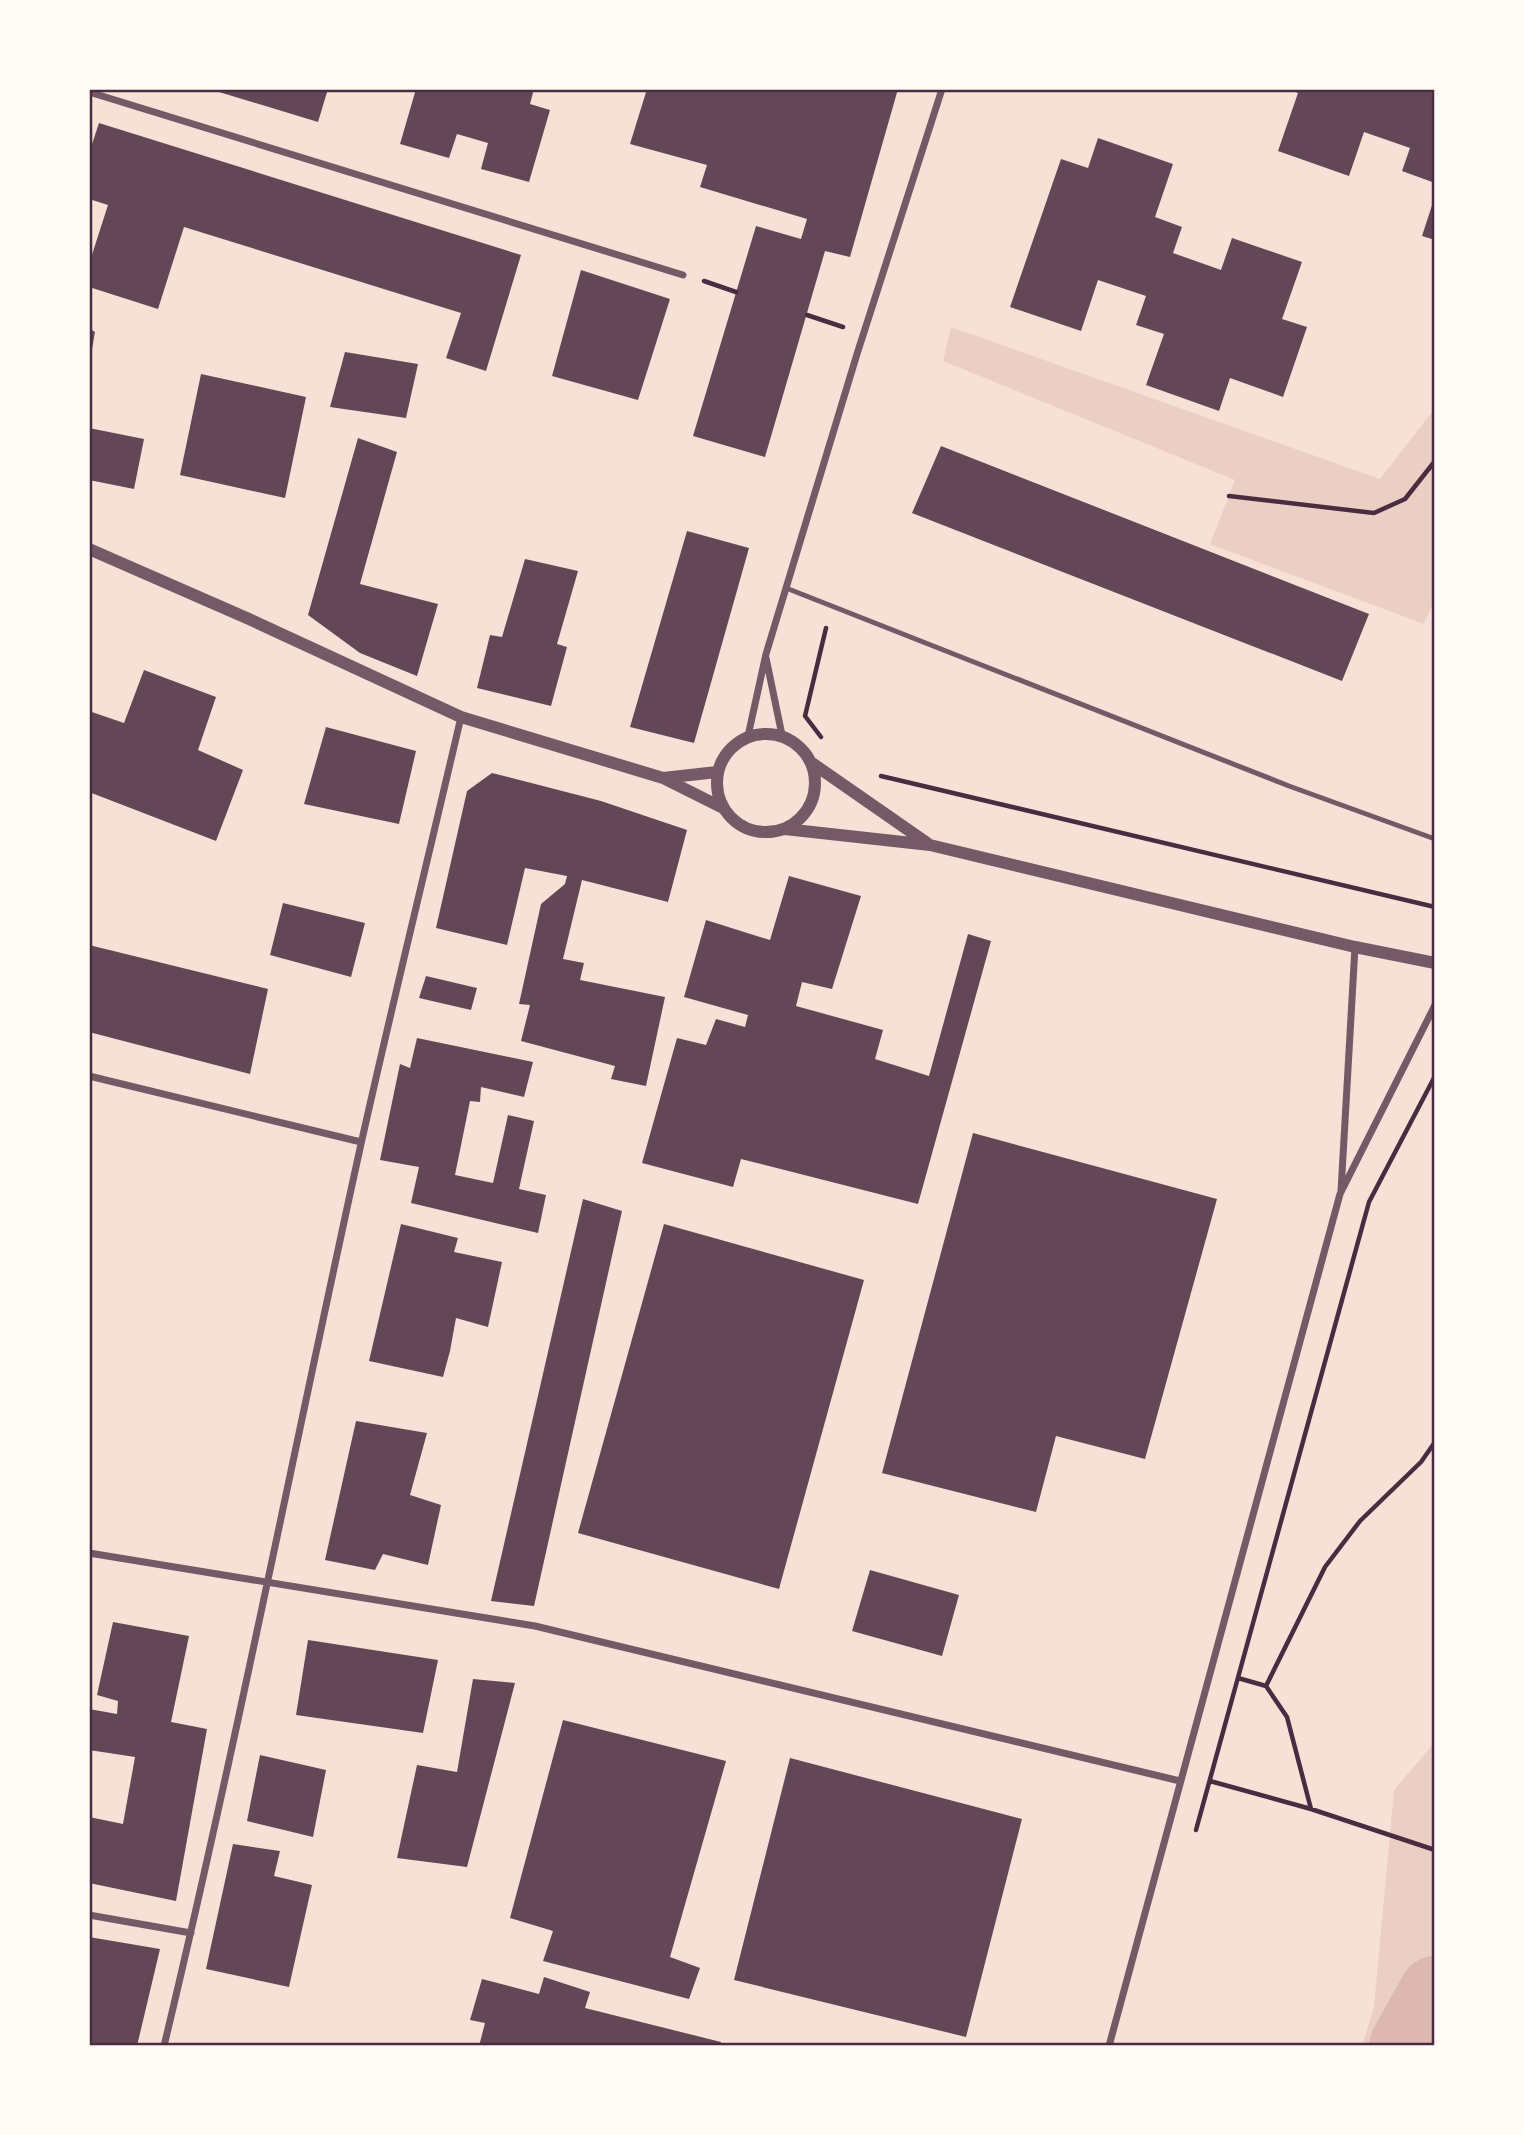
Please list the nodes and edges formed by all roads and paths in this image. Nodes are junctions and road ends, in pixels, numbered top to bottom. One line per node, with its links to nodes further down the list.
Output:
1 (942, 89): 6 (street)
2 (89, 92): 3 (street)
3 (683, 275): 4 (path)
4 (736, 292)
5 (807, 315): 6 (path)
6 (864, 334): 10 (street)
7 (1435, 461): 8 (path)
8 (1229, 496)
9 (89, 549): 13 (street)
10 (786, 588): 11 (lane); 12 (street)
11 (831, 606): 16 (path); 23 (lane)
12 (766, 654): 14 (street); 15 (street)
13 (461, 717): 20 (street); 31 (street)
14 (782, 735): 15 (street); 17 (street)
15 (748, 736): 18 (street)
16 (828, 747)
17 (812, 763): 22 (street); 24 (street)
18 (717, 772): 20 (street); 21 (street)
19 (877, 775): 25 (path)
20 (663, 778): 21 (street)
21 (723, 808): 22 (street)
22 (785, 829): 24 (street)
23 (1435, 839)
24 (930, 845): 26 (street)
25 (1435, 907)
26 (1355, 947): 27 (street); 32 (street)
27 (1435, 963)
28 (1435, 1004): 32 (street)
29 (89, 1076): 31 (street)
30 (1435, 1076): 36 (path)
31 (361, 1142): 35 (street)
32 (1340, 1194): 38 (street)
33 (1435, 1442): 37 (path)
34 (89, 1553): 35 (street)
35 (268, 1582): 38 (street); 44 (street)
36 (1238, 1678): 37 (path); 39 (path)
37 (1266, 1686): 40 (path)
38 (1180, 1781): 46 (street)
39 (1210, 1781): 40 (path); 41 (path)
40 (1311, 1809): 42 (path)
41 (1195, 1834)
42 (1435, 1850)
43 (89, 1915): 44 (street)
44 (191, 1933): 45 (street)
45 (164, 2046)
46 (1109, 2046)

